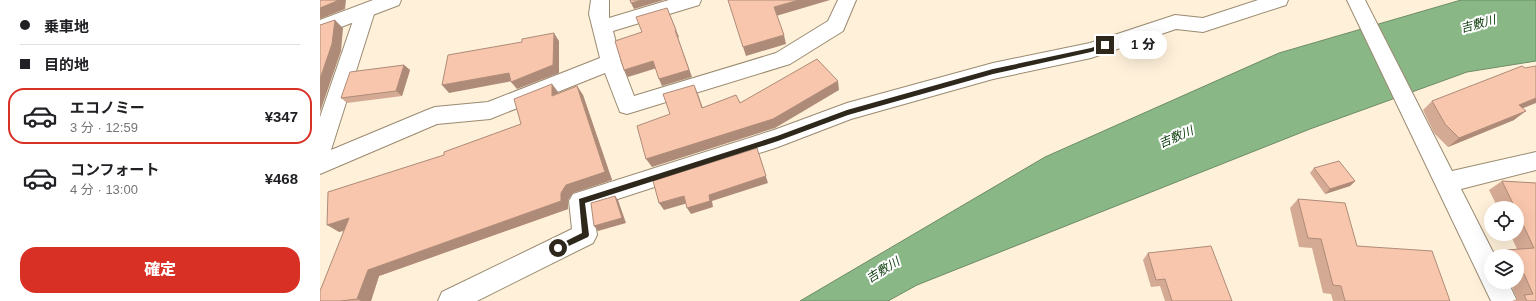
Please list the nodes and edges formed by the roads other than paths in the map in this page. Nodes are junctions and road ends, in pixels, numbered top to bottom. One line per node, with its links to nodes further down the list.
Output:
1 (600, 0): 8 (main road)
2 (692, 0): 8 (main road)
3 (847, 0): 10 (main road)
4 (1279, 0): 18 (main road)
5 (389, 1): 7 (main road)
6 (1358, 5): 15 (main road)
7 (365, 11): 9 (main road); 11 (main road)
8 (602, 27): 10 (main road)
9 (320, 28)
10 (611, 62): 14 (main road)
11 (324, 127): 12 (main road)
12 (320, 150)
13 (1536, 161): 15 (main road)
14 (320, 165)
15 (1447, 182): 16 (main road)
16 (1484, 259)
17 (1498, 289): 19 (main road)
18 (450, 301)
19 (1504, 301)

